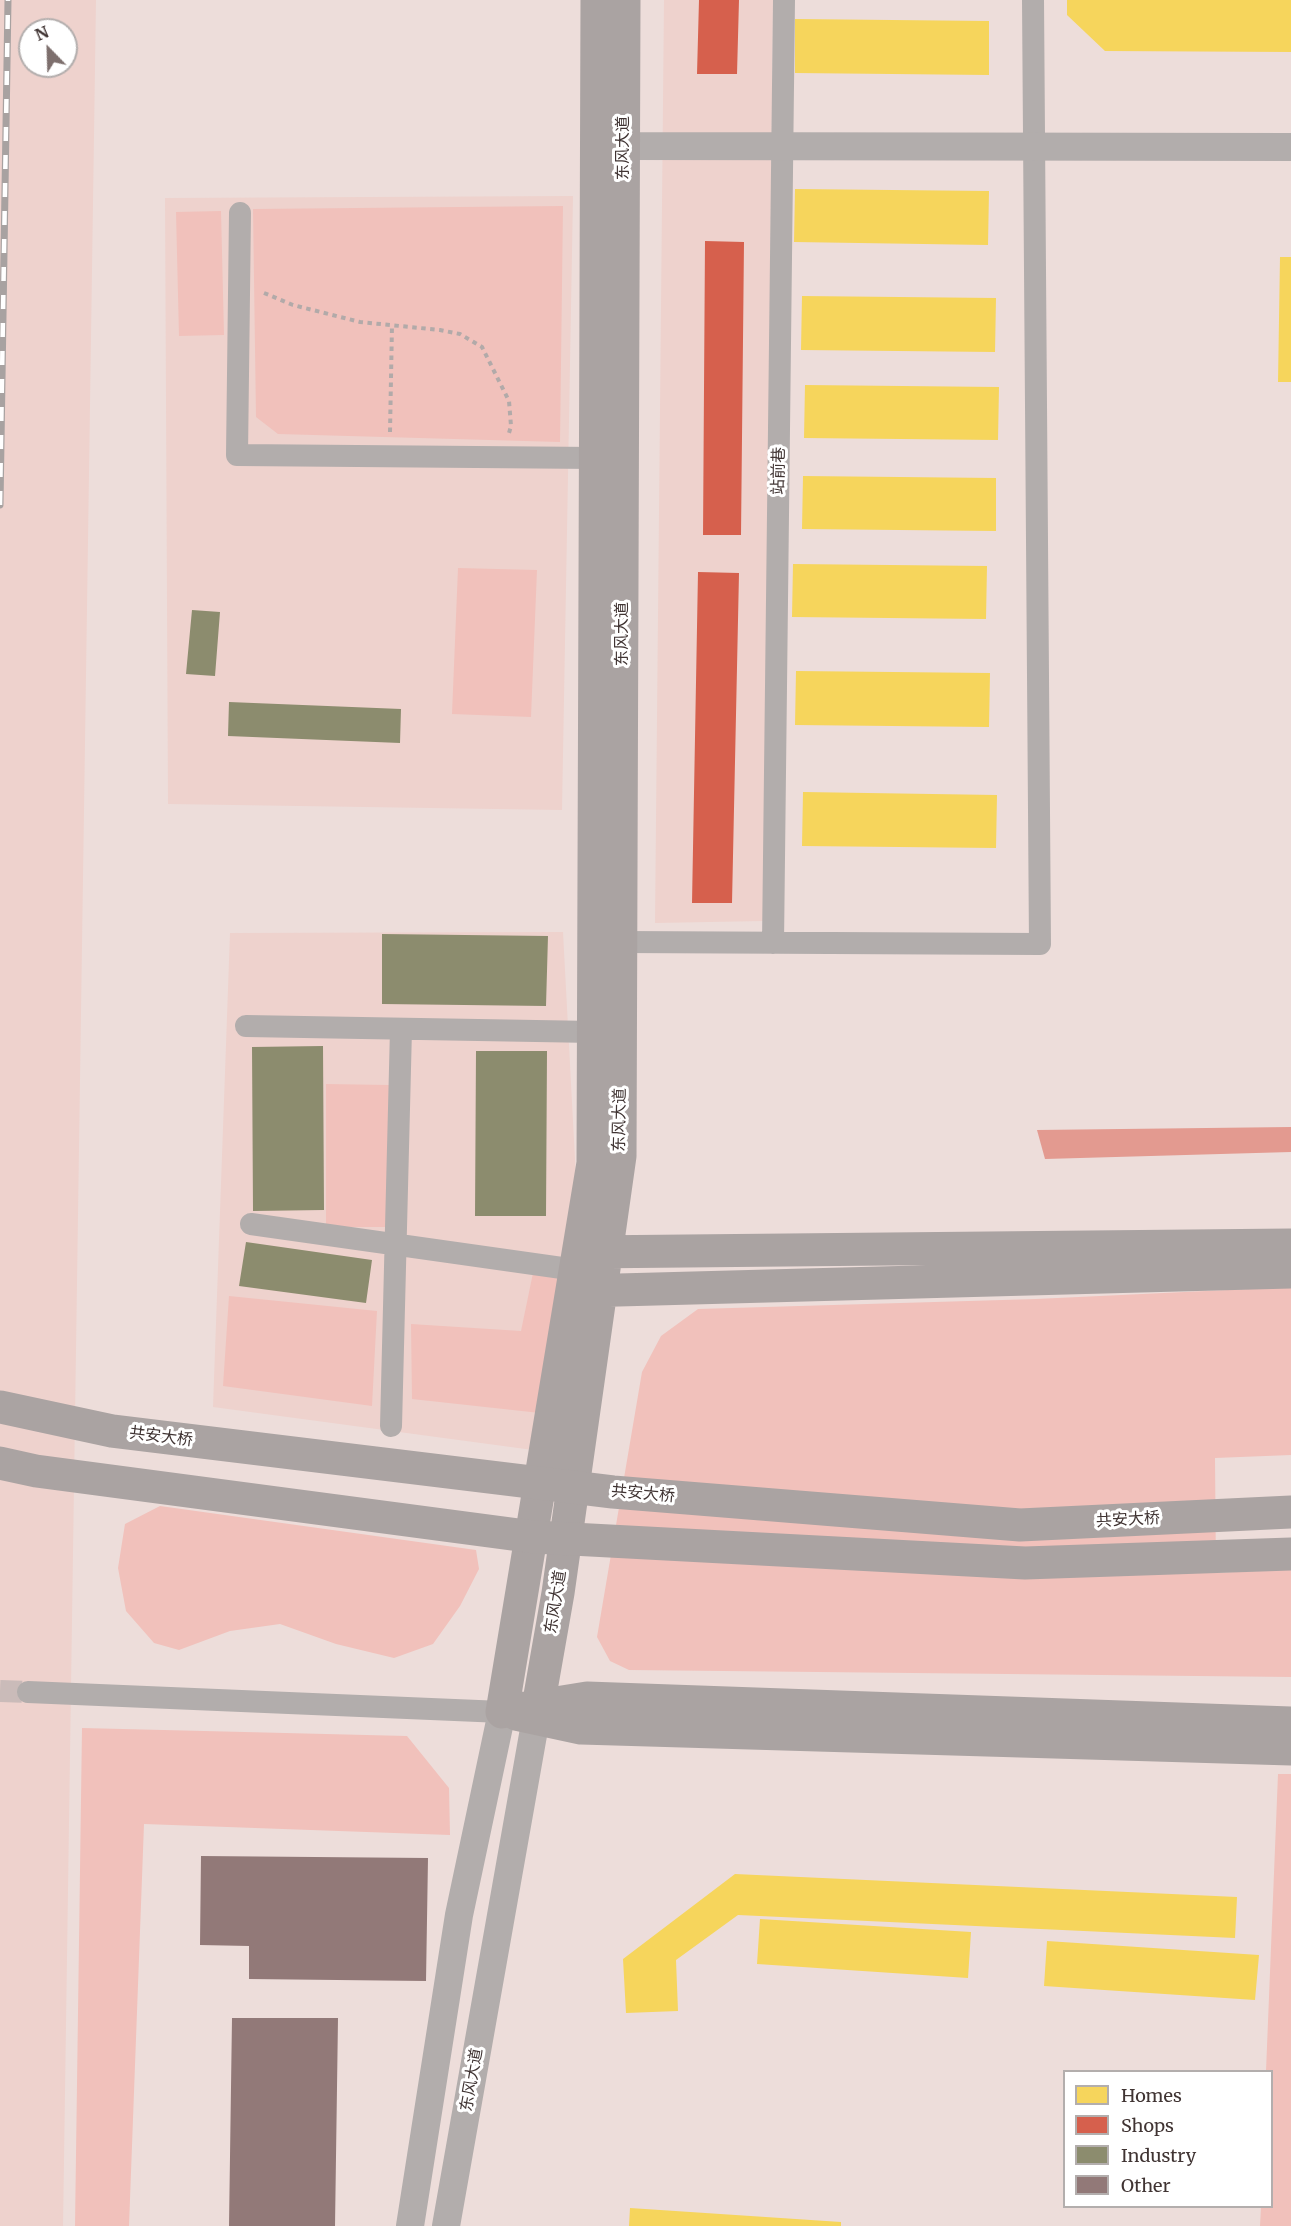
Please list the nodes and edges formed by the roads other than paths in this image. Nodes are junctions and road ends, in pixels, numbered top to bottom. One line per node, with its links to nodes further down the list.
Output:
1 (597, 0): 5 (main road)
2 (624, 0): 5 (main road, 东风大道)
3 (784, 0): 6 (street, 站前巷)
4 (1033, 0): 7 (street)
5 (610, 144): 6 (street); 10 (main road); 11 (main road, 东风大道)
6 (783, 147): 7 (street); 12 (street, 站前巷)
7 (1035, 147): 8 (street); 12 (street)
8 (1291, 147)
9 (240, 213): 10 (street)
10 (596, 458): 15 (main road)
11 (621, 942): 12 (street); 19 (main road, 东风大道)
12 (772, 943)
13 (246, 1026): 14 (street)
14 (401, 1029): 15 (street); 17 (street)
15 (594, 1032): 19 (main road)
16 (250, 1224): 17 (street)
17 (396, 1245): 19 (street); 22 (street)
18 (1291, 1245): 19 (main road)
19 (587, 1271): 20 (main road); 27 (main road); 28 (main road, 东风大道)
20 (1291, 1272)
21 (0, 1407): 24 (main road, 共安大桥, bridge)
22 (391, 1426)
23 (0, 1463): 25 (main road, bridge)
24 (1291, 1512)
25 (1291, 1554)
26 (28, 1692): 27 (street)
27 (502, 1712): 28 (main road); 31 (street)
28 (537, 1712): 29 (main road); 30 (main road); 32 (street, 东风大道)
29 (1291, 1723)
30 (1291, 1749)
31 (410, 2226)
32 (446, 2226)

